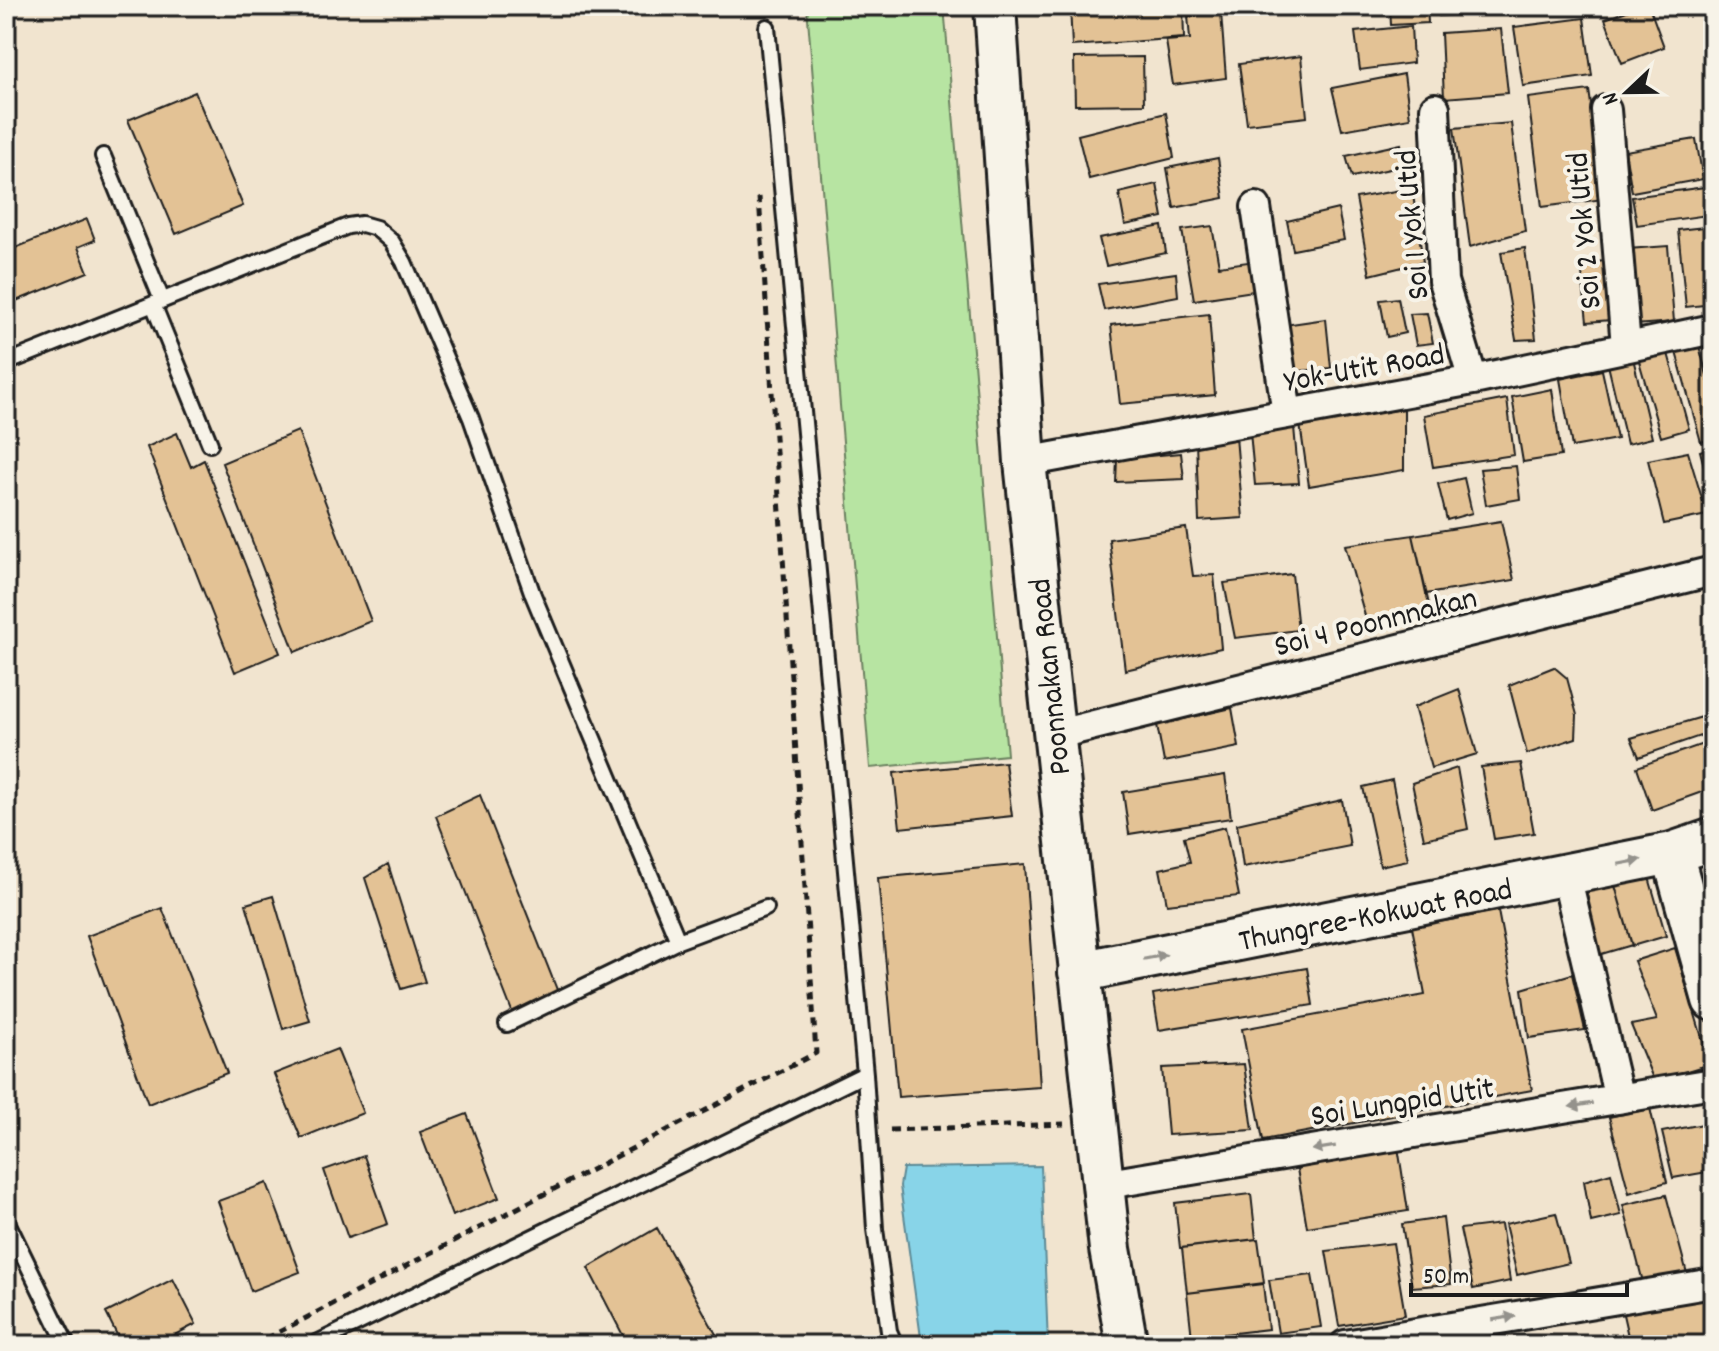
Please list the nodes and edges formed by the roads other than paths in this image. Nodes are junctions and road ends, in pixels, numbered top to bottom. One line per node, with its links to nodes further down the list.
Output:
1 (995, 6): 14 (street, Poonnakan Road)
2 (767, 27): 25 (lane)
3 (1435, 108): 11 (street, Soi 1 Yok Utid)
4 (1606, 110): 9 (street, Soi 2 Yok Utid)
5 (103, 156): 7 (lane)
6 (1256, 207): 12 (street)
7 (157, 302): 10 (lane); 13 (lane); 21 (lane)
8 (1713, 329): 9 (street, Yok-Utit Road)
9 (1626, 346): 11 (street, Yok-Utit Road)
10 (6, 363)
11 (1473, 380): 12 (street, Yok-Utit Road)
12 (1287, 414): 14 (street, Yok-Utit Road)
13 (210, 444)
14 (1025, 462): 16 (street, Poonnakan Road)
15 (1713, 571): 16 (street, Soi 4 Poonnnakan)
16 (1054, 735): 22 (street, Poonnakan Road)
17 (1713, 839): 18 (street, Thungree-Kokwat Road)
18 (1672, 853): 19 (street, Thungree-Kokwat Road, one-way to 18); 23 (street)
19 (1566, 875): 22 (street, Thungree-Kokwat Road, one-way to 19); 27 (street)
20 (766, 908): 21 (lane)
21 (678, 941): 24 (lane)
22 (1079, 972): 28 (street, Poonnakan Road)
23 (1713, 1000)
24 (507, 1024)
25 (865, 1074): 32 (lane); 33 (lane)
26 (1713, 1083): 27 (street, Soi Lungpid Utit)
27 (1619, 1099): 28 (street, Soi Lungpid Utit, one-way to 28)
28 (1102, 1185): 34 (street, Poonnakan Road)
29 (6, 1220): 31 (lane)
30 (1713, 1283): 35 (street, one-way to 30)
31 (67, 1345)
32 (313, 1345)
33 (895, 1345)
34 (1127, 1345)
35 (1345, 1345)

